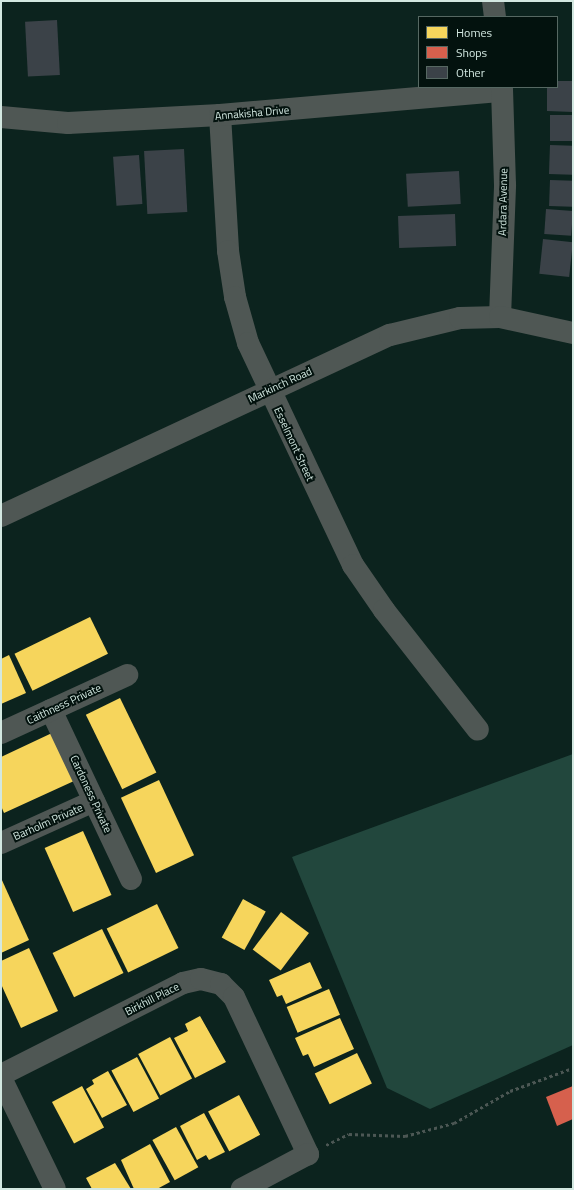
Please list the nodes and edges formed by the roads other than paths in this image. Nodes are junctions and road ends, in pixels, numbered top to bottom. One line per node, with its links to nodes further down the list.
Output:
1 (493, 1): 2 (street)
2 (495, 16)
3 (502, 89): 4 (street, Annakisha Drive); 6 (street, Ardara Avenue)
4 (220, 115): 5 (street, Annakisha Drive); 8 (street, Esselmont Street)
5 (1, 117)
6 (500, 317): 7 (street, Markinch Road); 8 (street, Markinch Road)
7 (573, 333)
8 (269, 389): 9 (street, Markinch Road); 12 (street, Esselmont Street)
9 (1, 516)
10 (127, 675): 11 (street, Caithness Private)
11 (51, 710): 13 (street, Caithness Private); 14 (street, Cardoness Private)
12 (478, 730)
13 (1, 733)
14 (94, 801): 15 (street, Barholm Private); 16 (street, Cardoness Private)
15 (1, 843)
16 (131, 879)
17 (1, 1074): 20 (street, Birkhill Place)
18 (1, 1078): 19 (street)
19 (55, 1189)
20 (242, 1189)

